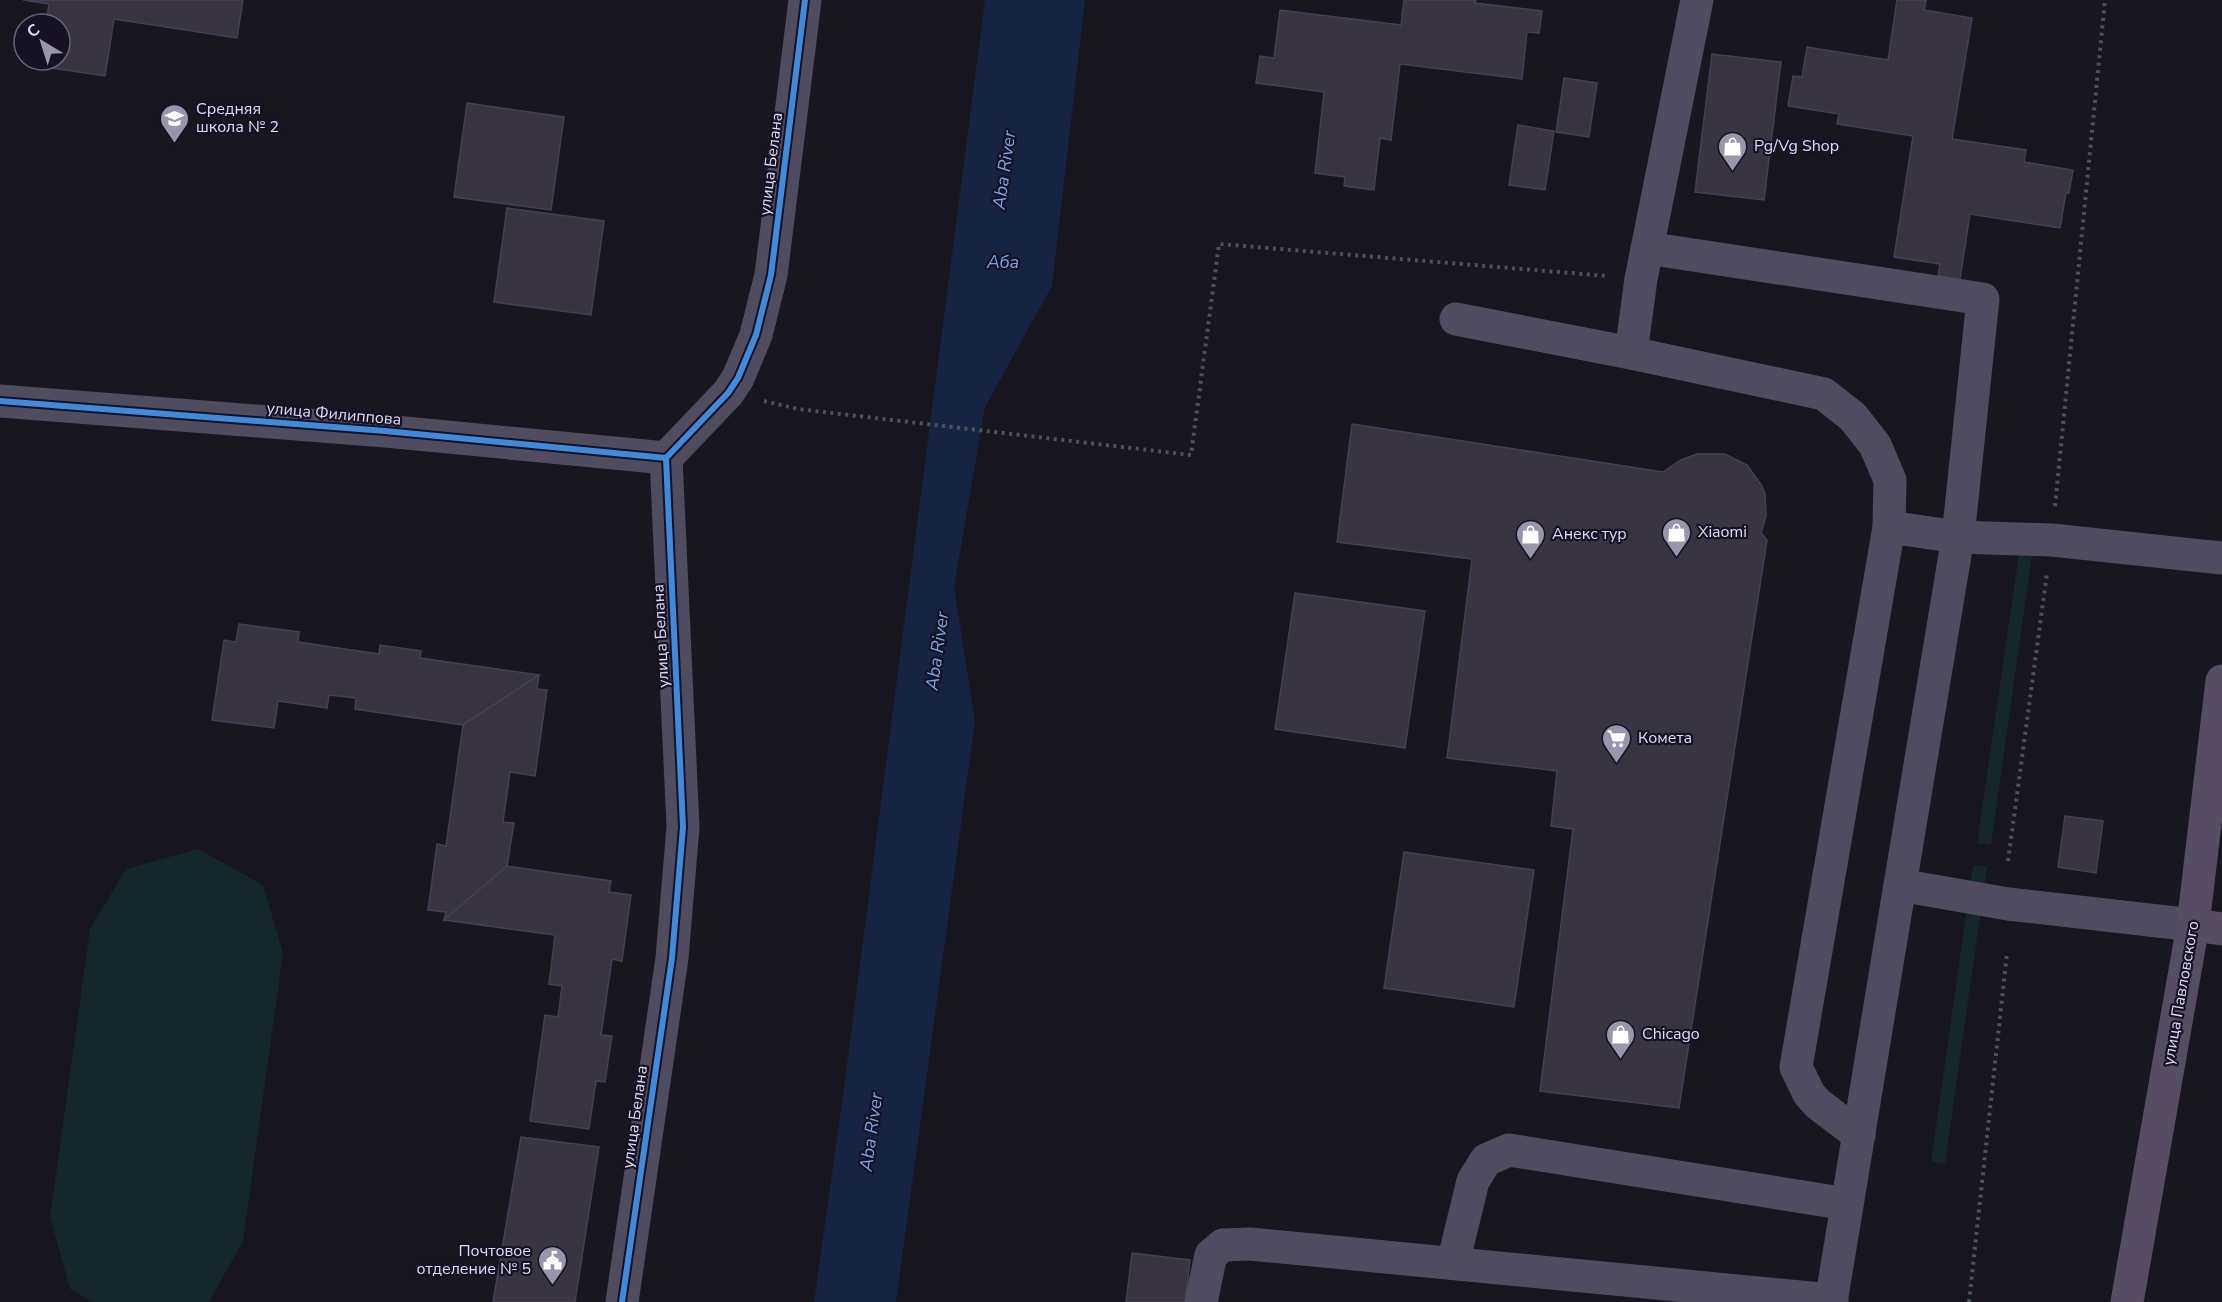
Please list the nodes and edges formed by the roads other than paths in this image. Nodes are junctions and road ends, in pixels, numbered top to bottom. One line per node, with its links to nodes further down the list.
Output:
1 (806, 0): 7 (street, улица Белана)
2 (1697, 0): 3 (street)
3 (1644, 264): 5 (street); 9 (street)
4 (1456, 319): 5 (street)
5 (1631, 353): 8 (street)
6 (0, 401): 7 (street, улица Филиппова)
7 (666, 458): 19 (street, улица Белана)
8 (1889, 527): 9 (street); 14 (street)
9 (1958, 537): 10 (street); 12 (street)
10 (2222, 558)
11 (2222, 681): 13 (main road, улица Павловского)
12 (1900, 885): 13 (street); 14 (street)
13 (2208, 927): 21 (main road, улица Павловского)
14 (1858, 1135): 15 (street)
15 (1847, 1204): 16 (street); 18 (street)
16 (1453, 1263): 17 (street); 20 (street)
17 (1690, 1294): 18 (street)
18 (1832, 1301)
19 (622, 1302)
20 (1202, 1302)
21 (2127, 1302)

